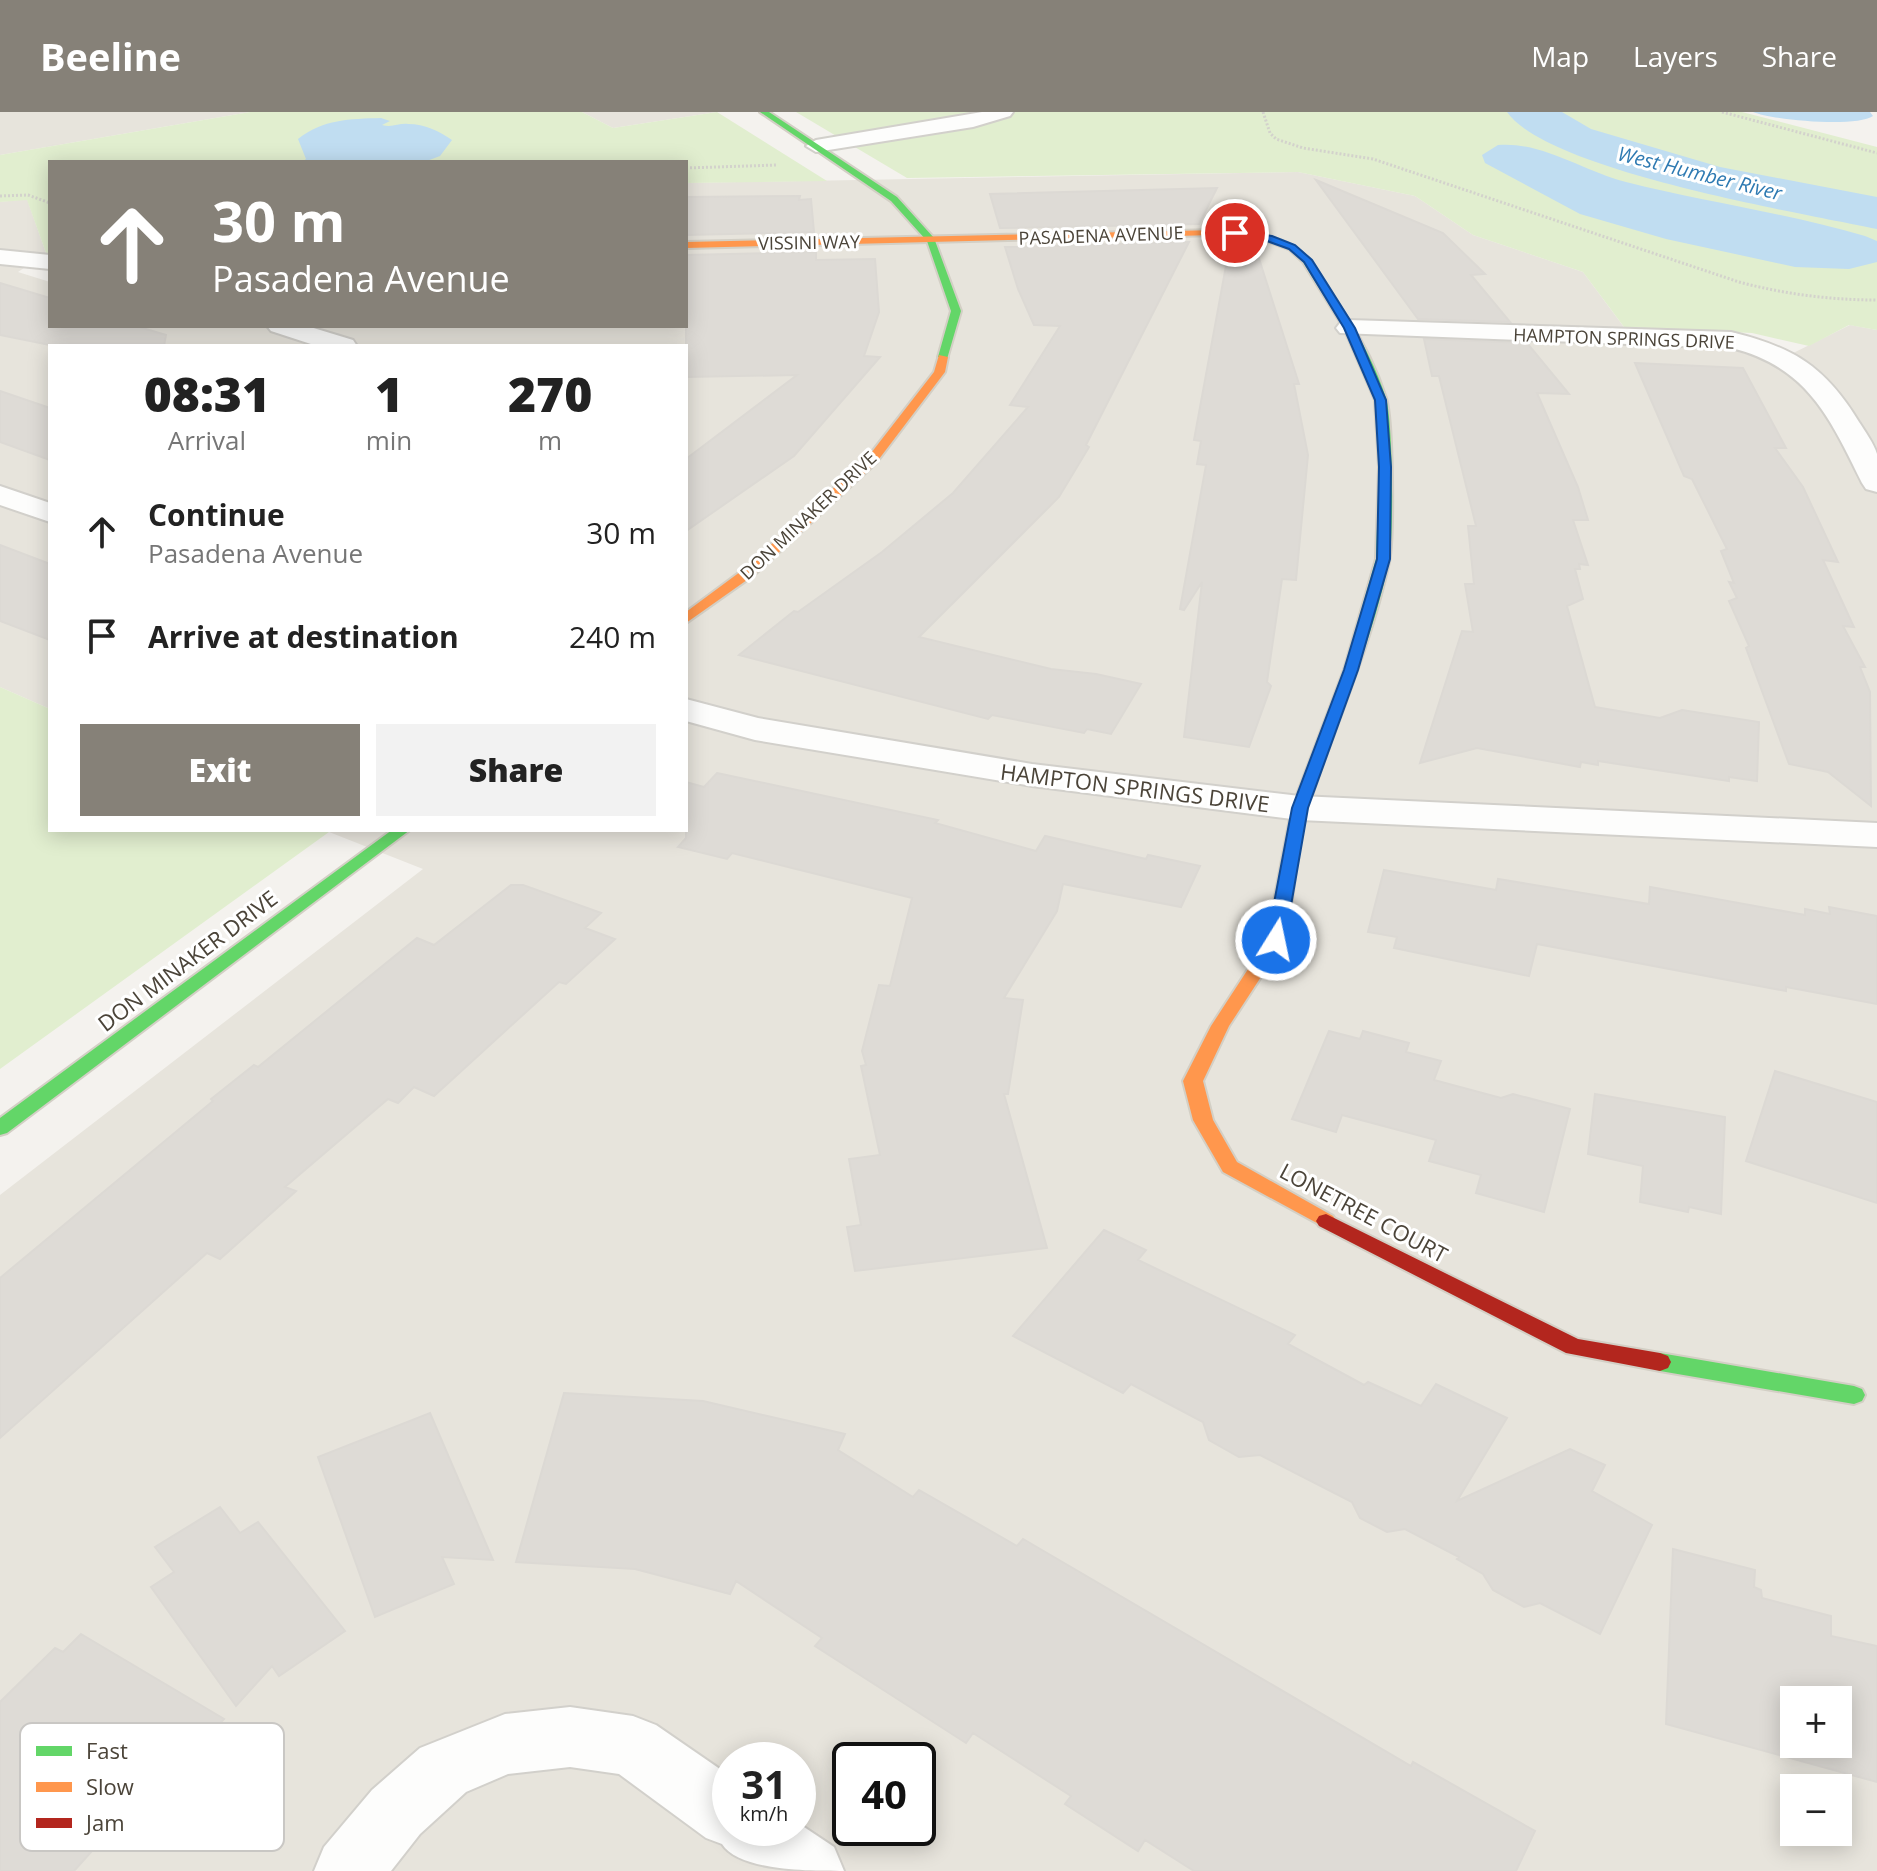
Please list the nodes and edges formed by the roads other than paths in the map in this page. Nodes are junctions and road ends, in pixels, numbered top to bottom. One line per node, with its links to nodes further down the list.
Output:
1 (764, 112): 3 (street, DON MINAKER DRIVE)
2 (1003, 112): 3 (street)
3 (816, 146): 4 (street, DON MINAKER DRIVE)
4 (931, 240): 5 (street, VISSINI WAY); 9 (street, PASADENA AVENUE); 15 (street, DON MINAKER DRIVE)
5 (688, 245)
6 (0, 257): 7 (street)
7 (48, 262)
8 (301, 328): 10 (street)
9 (1349, 328): 12 (street, HAMPTON SPRINGS DRIVE); 17 (street, PASADENA AVENUE)
10 (322, 330): 11 (street)
11 (341, 344)
12 (1877, 483)
13 (0, 495): 14 (street)
14 (48, 512)
15 (688, 618)
16 (688, 711): 17 (street, HAMPTON SPRINGS DRIVE)
17 (1300, 808): 19 (street, HAMPTON SPRINGS DRIVE); 21 (street, LONETREE COURT)
18 (399, 832): 20 (street, DON MINAKER DRIVE)
19 (1877, 835)
20 (0, 1128)
21 (1854, 1395)
22 (712, 1802): 24 (street)
23 (775, 1846): 25 (street)
24 (348, 1871)
25 (810, 1871)

